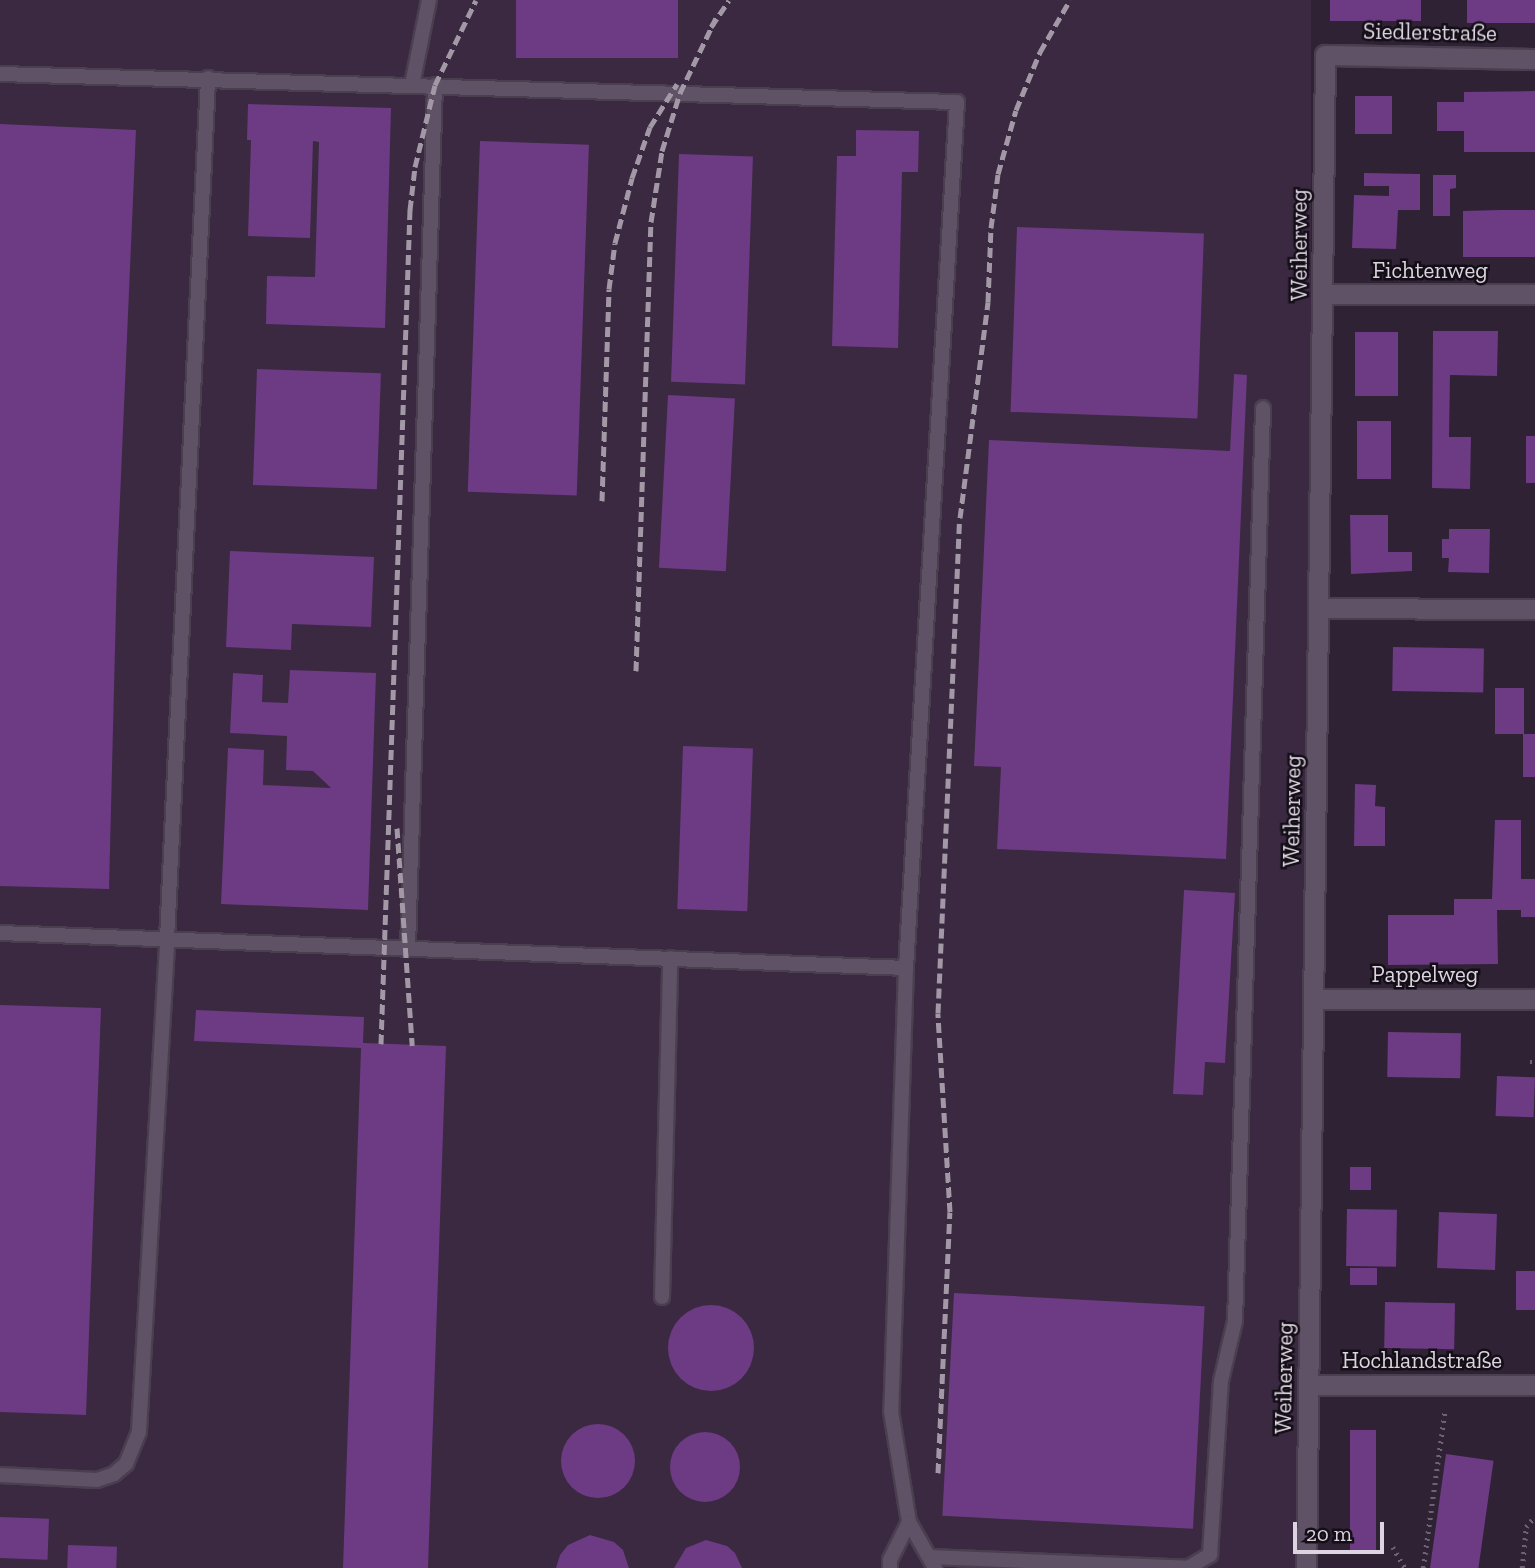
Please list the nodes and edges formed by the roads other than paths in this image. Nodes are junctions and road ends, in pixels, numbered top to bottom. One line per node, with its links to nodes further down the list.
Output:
1 (429, 0): 6 (lane)
2 (1325, 55): 3 (street, Siedlerstraße); 8 (street, Weiherweg)
3 (1535, 59)
4 (0, 74): 5 (lane)
5 (208, 78): 6 (lane); 14 (lane)
6 (412, 85): 7 (lane)
7 (435, 85): 15 (lane); 17 (lane)
8 (1324, 294): 9 (street, Fichtenweg); 11 (street, Weiherweg)
9 (1535, 294)
10 (1263, 408): 25 (lane)
11 (1319, 608): 12 (street); 18 (street, Weiherweg)
12 (1535, 609)
13 (0, 933): 14 (lane)
14 (167, 939): 15 (lane); 23 (lane)
15 (408, 948): 16 (lane)
16 (670, 958): 17 (lane); 20 (lane)
17 (906, 968): 24 (lane)
18 (1314, 999): 19 (street, Pappelweg); 21 (street, Weiherweg)
19 (1535, 999)
20 (662, 1297)
21 (1309, 1385): 22 (street, Hochlandstraße); 27 (street, Weiherweg)
22 (1535, 1385)
23 (0, 1475)
24 (909, 1522): 25 (lane); 26 (lane)
25 (933, 1563)
26 (890, 1568)
27 (1306, 1568)

